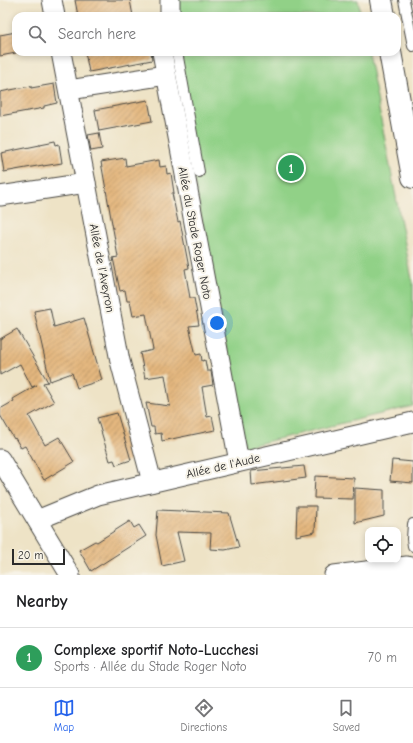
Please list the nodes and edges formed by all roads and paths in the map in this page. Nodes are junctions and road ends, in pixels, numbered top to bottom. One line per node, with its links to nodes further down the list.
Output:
1 (52, 0): 5 (street)
2 (170, 0): 6 (street)
3 (381, 0): 7 (street)
4 (404, 0): 8 (lane)
5 (54, 12)
6 (171, 12)
7 (383, 12)
8 (413, 46)
9 (62, 56): 14 (street, Allée de l'Aveyron)
10 (163, 56): 13 (street, Allée du Stade Roger Noto)
11 (178, 56): 16 (lane)
12 (391, 56): 15 (street)
13 (166, 75): 14 (street); 22 (street, Allée du Stade Roger Noto)
14 (68, 90): 18 (street, Allée de l'Aveyron)
15 (407, 118): 17 (street)
16 (199, 172)
17 (413, 177)
18 (86, 183): 19 (street); 23 (street, Allée de l'Aveyron)
19 (0, 196)
20 (413, 422): 22 (street, Allée de l'Aude)
21 (0, 459): 24 (street)
22 (238, 462): 23 (street, Allée de l'Aude)
23 (152, 482): 24 (street, Allée de l'Aude)
24 (37, 520): 28 (street)
25 (413, 524): 26 (lane)
26 (413, 546)
27 (410, 567): 29 (street)
28 (70, 575)
29 (334, 575)

